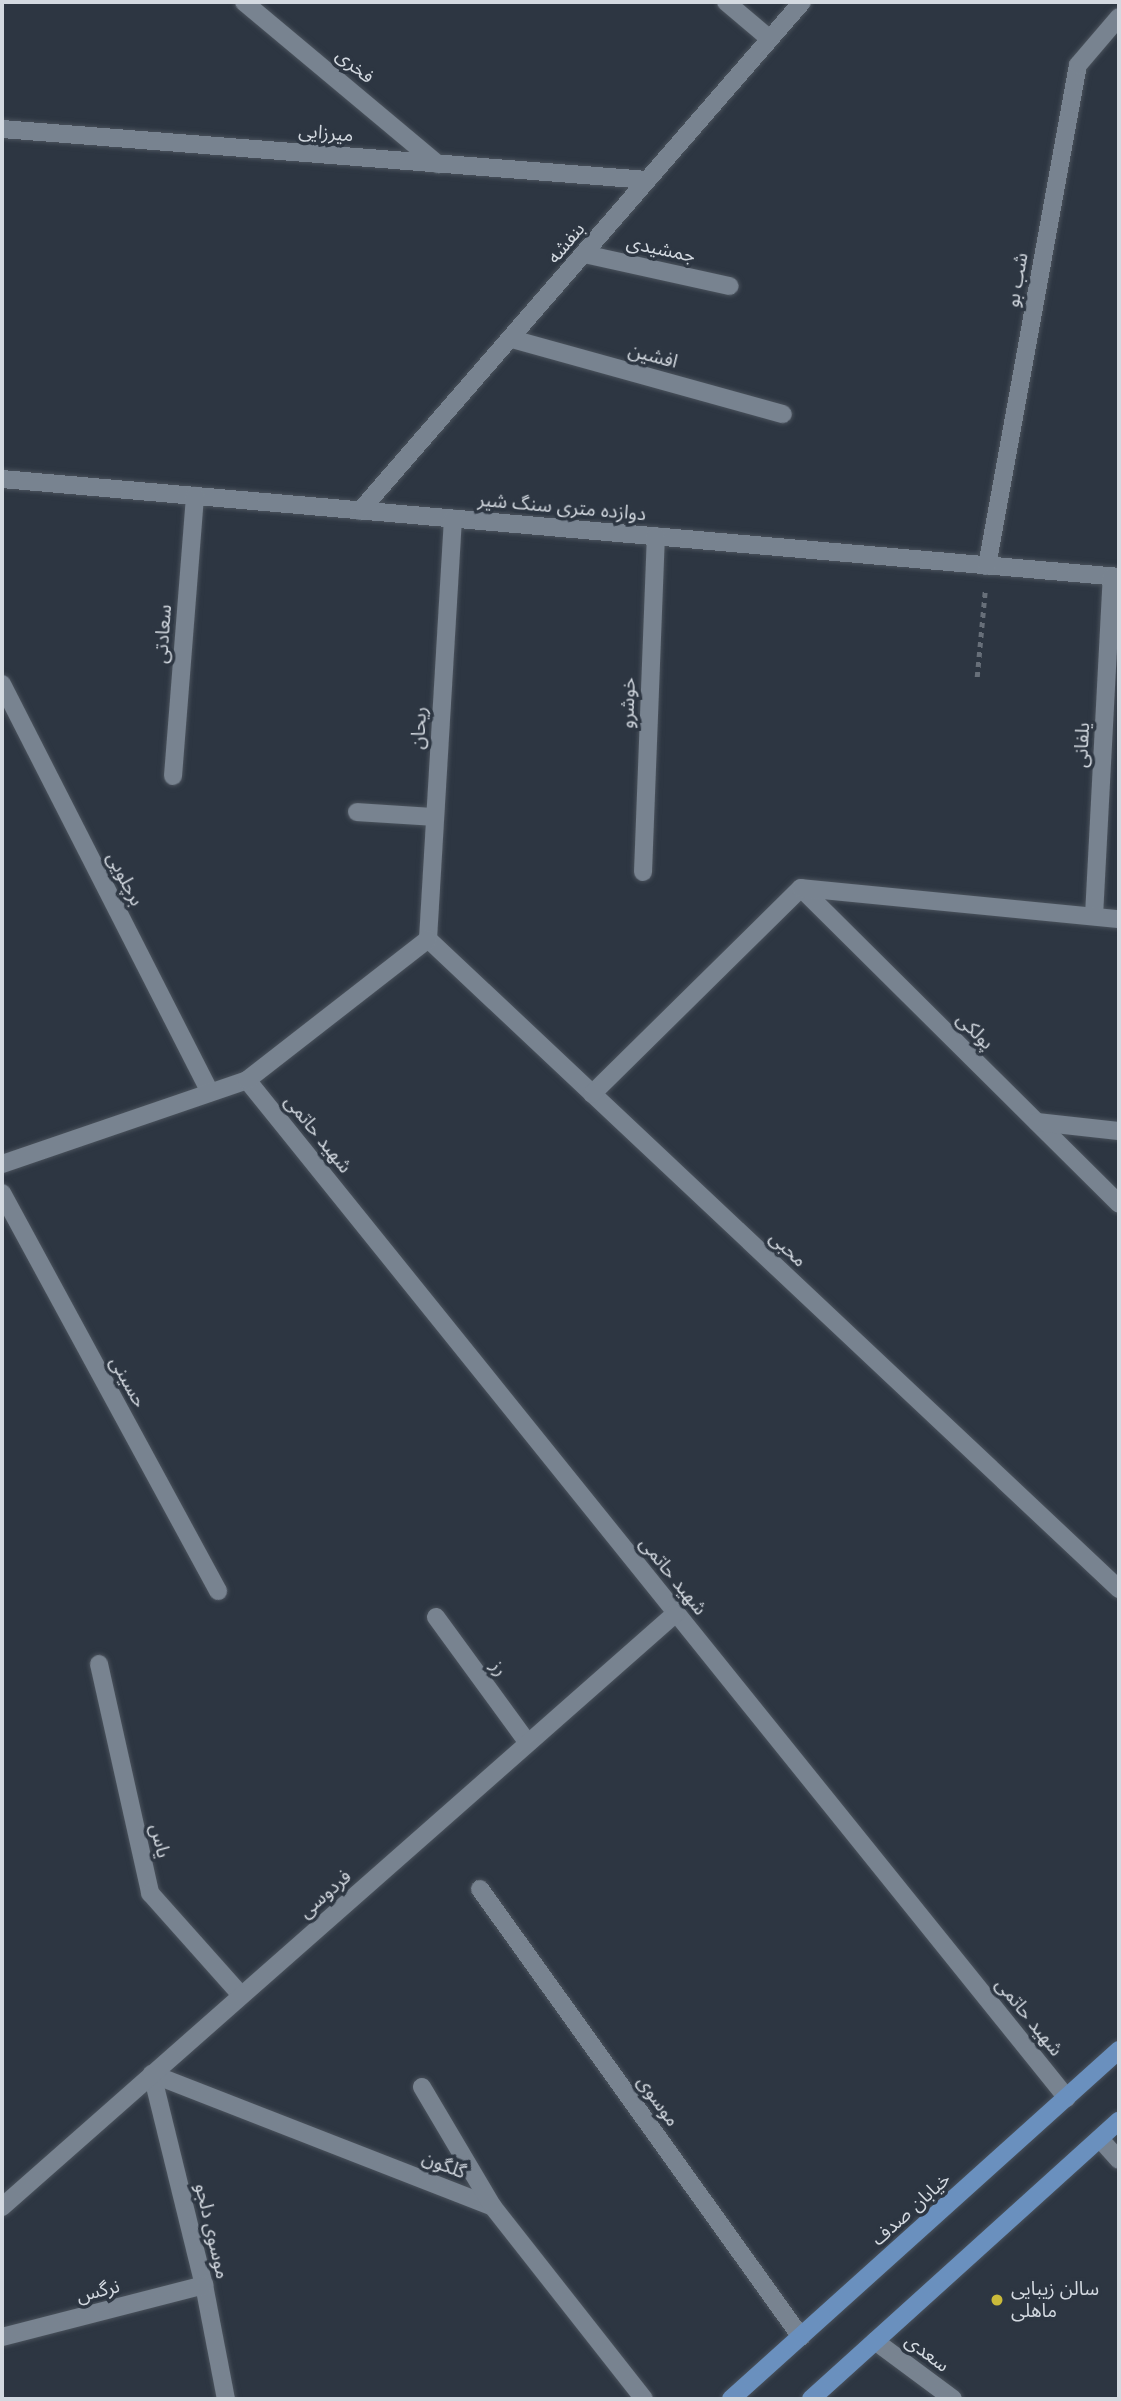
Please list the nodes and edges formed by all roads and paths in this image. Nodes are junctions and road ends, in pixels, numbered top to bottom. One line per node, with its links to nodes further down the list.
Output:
1 (244, 2): 7 (street, فخری)
2 (726, 2): 5 (street)
3 (802, 2): 5 (street, بنفشه)
4 (1119, 17): 18 (street, شب بو)
5 (770, 39): 8 (street, بنفشه)
6 (2, 129): 7 (street, میرزایی)
7 (438, 163): 8 (street, میرزایی)
8 (647, 180): 9 (street, بنفشه)
9 (584, 254): 10 (street, جمشیدی); 11 (street, بنفشه)
10 (730, 286)
11 (512, 339): 12 (street, افشین); 15 (street, بنفشه)
12 (783, 414)
13 (2, 479): 14 (street, دوازده متری سنگ شیر)
14 (195, 496): 15 (street, دوازده متری سنگ شیر); 22 (street, سعادتی)
15 (360, 511): 16 (street, دوازده متری سنگ شیر)
16 (453, 519): 17 (street, دوازده متری سنگ شیر); 24 (street, ریحان)
17 (656, 536): 18 (street, دوازده متری سنگ شیر); 25 (street, خوشرو)
18 (987, 566): 19 (street, دوازده متری سنگ شیر); 20 (path)
19 (1116, 577): 27 (street, یلفانی)
20 (977, 677)
21 (2, 684): 31 (street, برچلویی)
22 (173, 776)
23 (357, 812): 24 (street)
24 (435, 817): 29 (street, ریحان)
25 (643, 872)
26 (801, 888): 27 (street); 32 (street); 33 (street, پولکی)
27 (1094, 916): 28 (street)
28 (1119, 919)
29 (428, 939): 30 (street); 32 (street, محبی)
30 (247, 1080): 31 (street); 40 (street, شهید حاتمی)
31 (210, 1092): 35 (street)
32 (592, 1094): 38 (street, محبی)
33 (1037, 1122): 34 (street); 37 (street, پولکی)
34 (1119, 1131)
35 (2, 1164)
36 (2, 1193): 39 (street, حسینی)
37 (1119, 1204)
38 (1119, 1590)
39 (218, 1591)
40 (676, 1613): 43 (street, فردوسی); 49 (street, شهید حاتمی)
41 (436, 1617): 43 (street, رز)
42 (99, 1664): 45 (street, یاس)
43 (528, 1743): 45 (street, فردوسی)
44 (480, 1889): 57 (street, موسوی)
45 (241, 1995): 47 (street, فردوسی)
46 (1119, 2050): 49 (main road, خیابان صدف)
47 (152, 2074): 53 (street, فردوسی); 54 (street, گلگون); 55 (street, موسوی دلجو)
48 (422, 2087): 54 (street)
49 (1067, 2098): 57 (main road, خیابان صدف)
50 (1119, 2121): 51 (main road)
51 (1100, 2139): 52 (street); 58 (main road)
52 (1119, 2160)
53 (2, 2207)
54 (493, 2207): 60 (street)
55 (204, 2285): 56 (street, نرگس); 59 (street, موسوی دلجو)
56 (2, 2337)
57 (801, 2337): 61 (main road, خیابان صدف)
58 (875, 2341): 62 (main road); 63 (street, سعدی)
59 (226, 2399)
60 (644, 2399)
61 (731, 2399)
62 (811, 2399)
63 (953, 2399)

